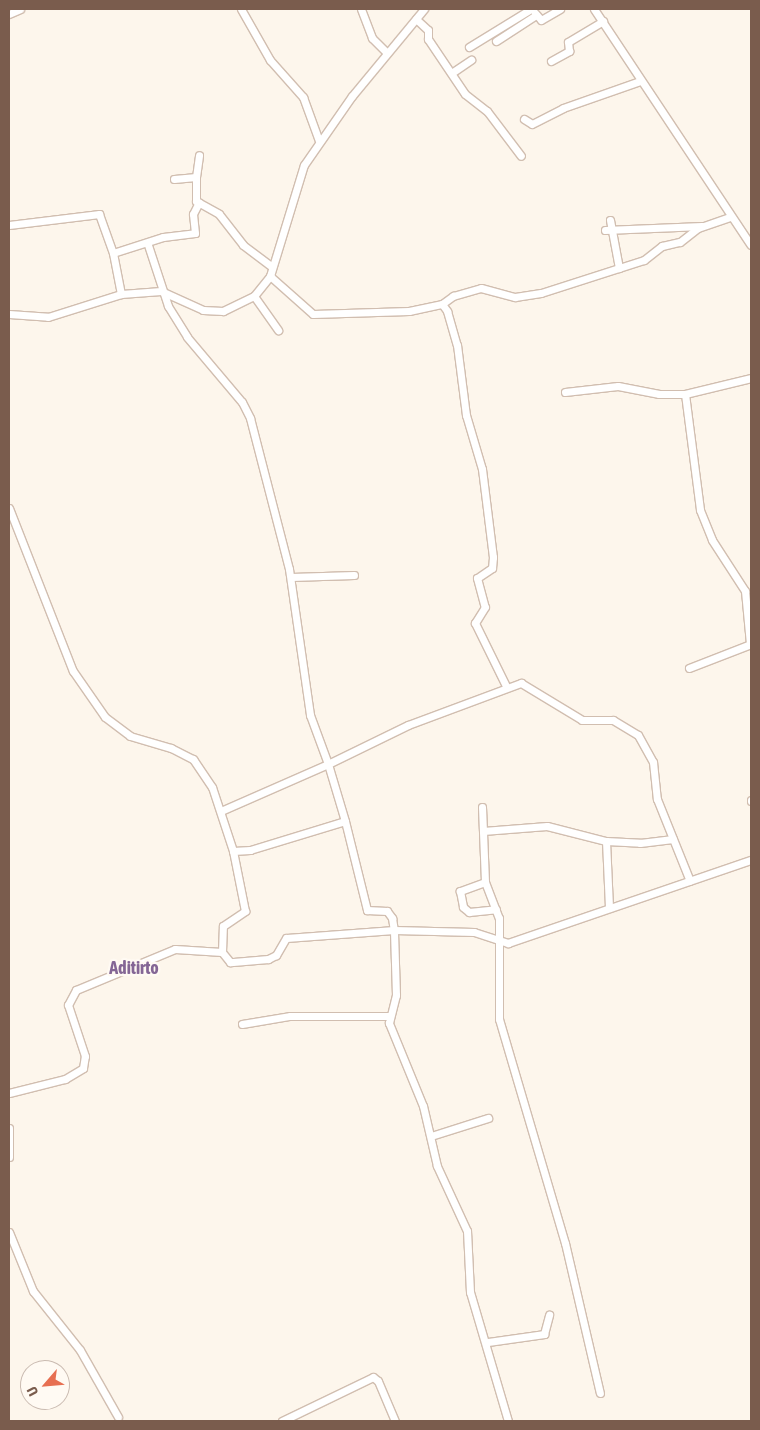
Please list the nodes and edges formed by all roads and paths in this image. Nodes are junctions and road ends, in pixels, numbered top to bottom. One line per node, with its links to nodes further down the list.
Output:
1 (20, 9): 8 (street)
2 (241, 9): 19 (street)
3 (361, 9): 13 (street)
4 (424, 9): 9 (street)
5 (560, 9): 7 (street)
6 (594, 9): 10 (street)
7 (533, 11): 11 (street); 12 (street)
8 (9, 14)
9 (416, 19): 13 (street); 16 (street)
10 (604, 21): 15 (street); 17 (street)
11 (496, 41)
12 (469, 47)
13 (387, 54): 19 (street)
14 (471, 60): 16 (street)
15 (551, 61)
16 (453, 72): 21 (street)
17 (640, 80): 18 (street); 25 (street)
18 (524, 119)
19 (319, 140): 33 (street)
20 (198, 155): 22 (street)
21 (521, 156)
22 (196, 177): 23 (street); 24 (street)
23 (174, 179)
24 (199, 202): 30 (street); 33 (street)
25 (730, 217): 28 (street); 31 (street)
26 (610, 220): 29 (street)
27 (9, 225): 32 (street)
28 (703, 226): 29 (street); 34 (street)
29 (608, 229): 34 (street)
30 (148, 245): 32 (street); 36 (street)
31 (751, 245)
32 (114, 253): 37 (street)
33 (272, 267): 35 (street)
34 (619, 268): 39 (street)
35 (270, 276): 38 (street); 39 (street)
36 (161, 291): 37 (street); 38 (street); 47 (street)
37 (121, 294): 40 (street)
38 (254, 296): 41 (street)
39 (442, 304): 50 (street)
40 (9, 314)
41 (278, 330)
42 (751, 378): 44 (street)
43 (565, 392): 44 (street)
44 (686, 394): 48 (street)
45 (9, 508): 53 (street)
46 (354, 575): 47 (street)
47 (291, 577): 51 (street)
48 (751, 644): 49 (street)
49 (688, 668)
50 (506, 686): 51 (street); 56 (street)
51 (328, 764): 53 (street); 54 (street)
52 (482, 807): 55 (street)
53 (221, 811): 58 (street)
54 (344, 820): 58 (street); 64 (street)
55 (483, 831): 57 (street); 61 (street)
56 (673, 839): 57 (street); 60 (street)
57 (606, 841): 62 (street)
58 (233, 851): 66 (street)
59 (751, 860): 60 (street)
60 (690, 881): 62 (street)
61 (485, 882): 63 (street); 63 (street)
62 (610, 908): 65 (street)
63 (496, 909): 65 (street)
64 (394, 930): 65 (street); 66 (street); 67 (street)
65 (499, 941): 77 (street)
66 (222, 952): 69 (street)
67 (388, 1016): 68 (street); 72 (street)
68 (242, 1024)
69 (9, 1093)
70 (488, 1118): 72 (street)
71 (9, 1128): 73 (street)
72 (431, 1136): 76 (street)
73 (9, 1157)
74 (9, 1232): 78 (street)
75 (549, 1315): 76 (street)
76 (488, 1342): 81 (street)
77 (600, 1393)
78 (117, 1420)
79 (282, 1421): 80 (street)
80 (395, 1421)
81 (508, 1421)

